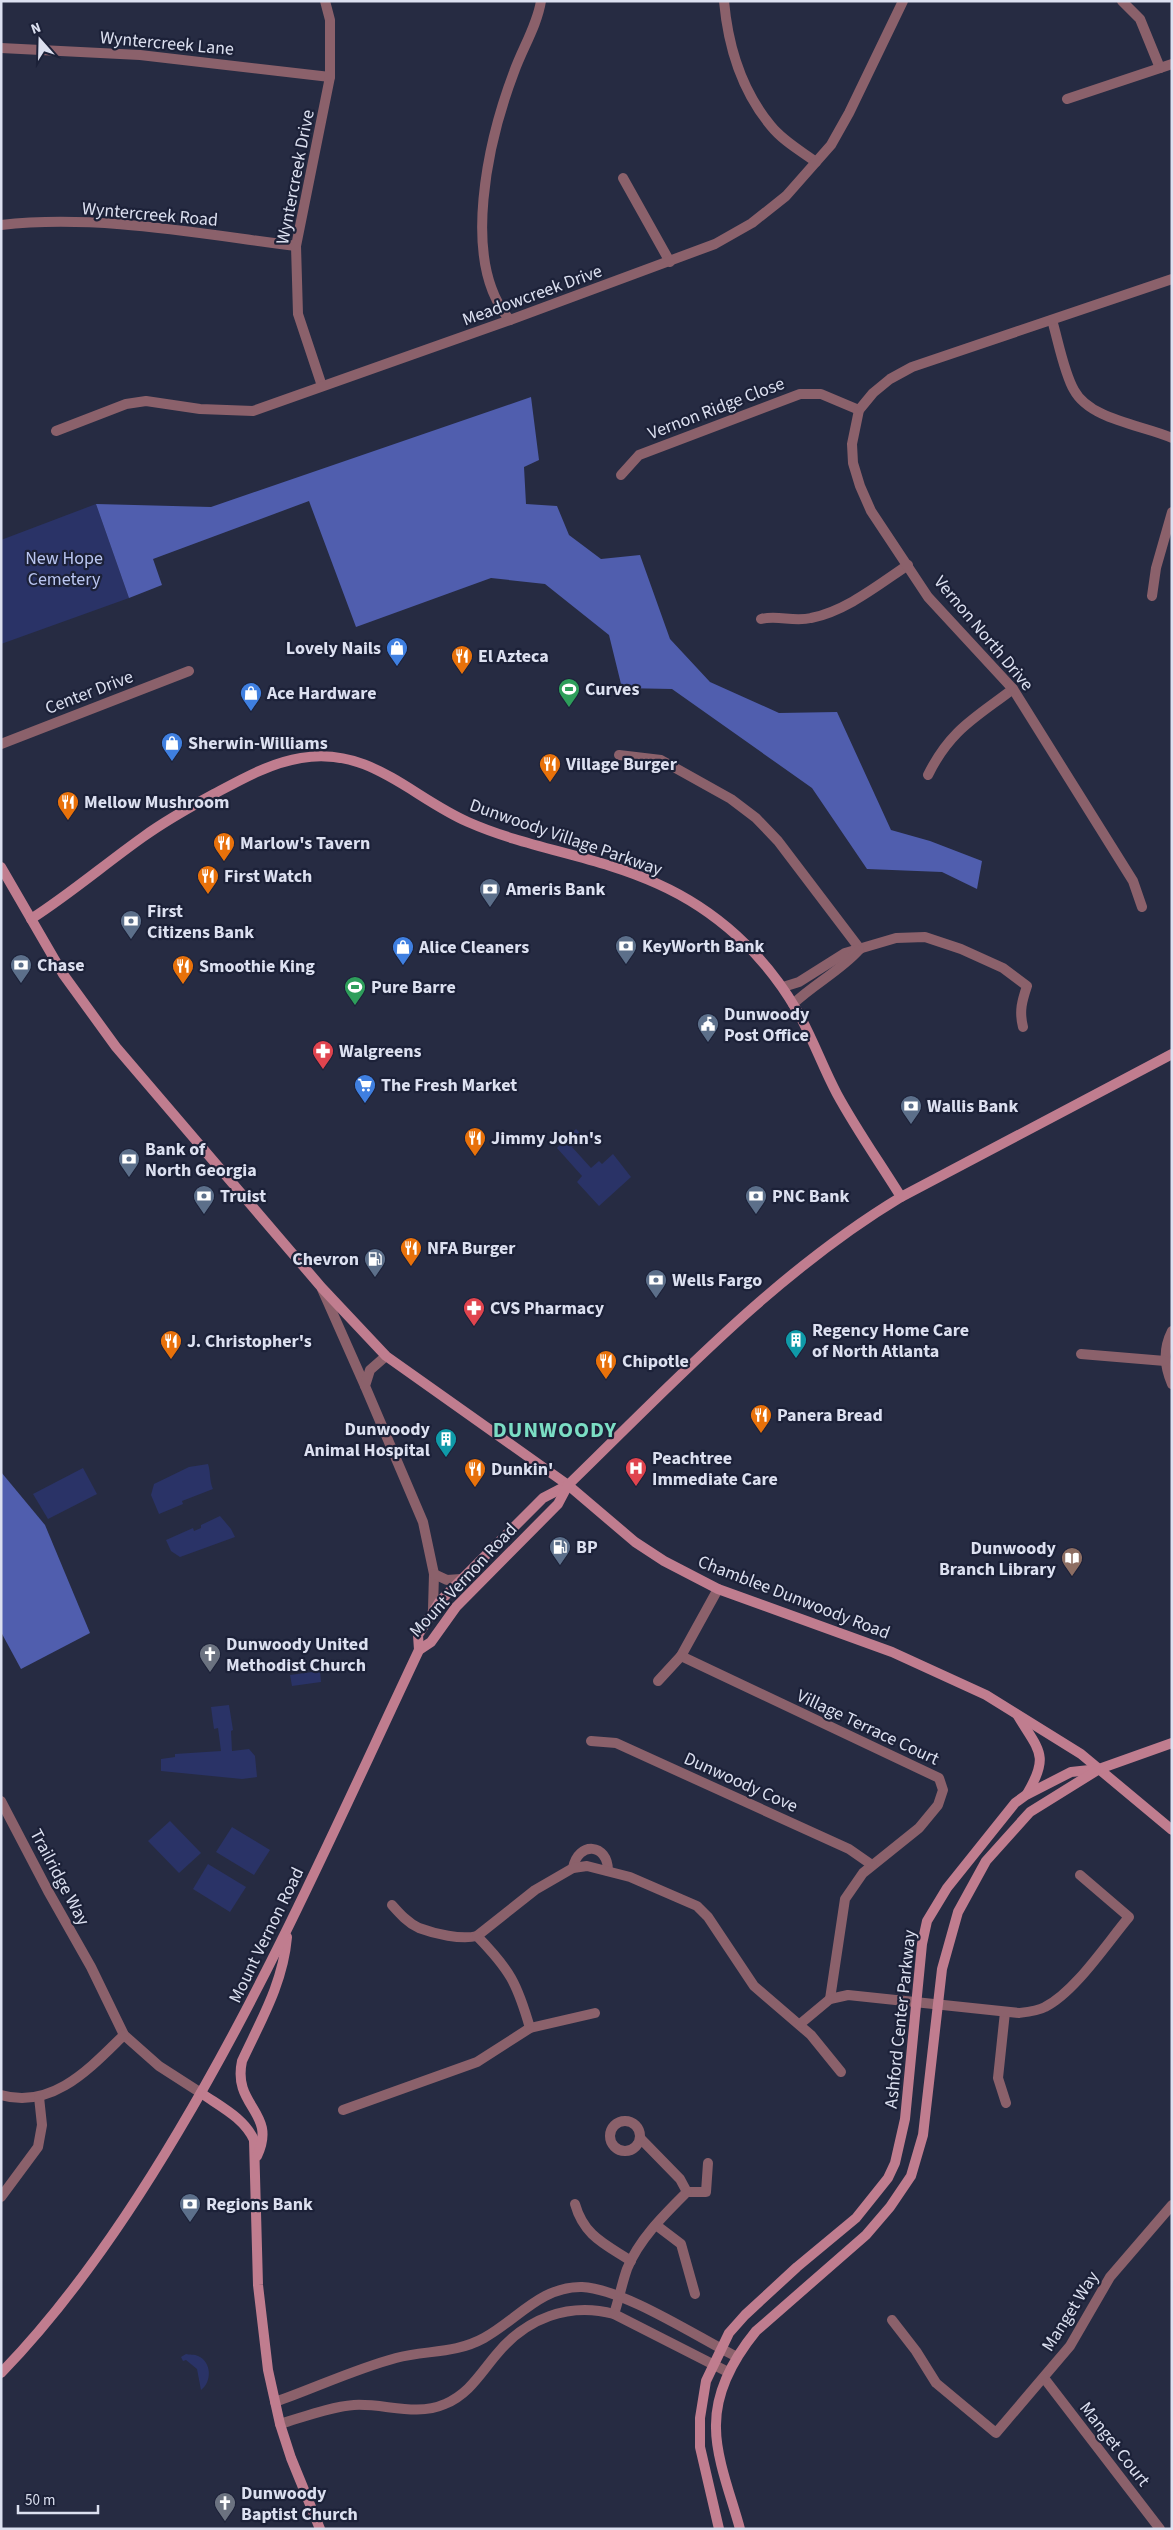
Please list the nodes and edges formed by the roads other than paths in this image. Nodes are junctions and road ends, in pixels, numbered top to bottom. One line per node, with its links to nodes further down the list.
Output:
1 (325, 1): 9 (street, Wyntercreek Drive)
2 (541, 1): 17 (street)
3 (724, 1): 11 (street)
4 (903, 1): 11 (street, Meadowcreek Drive)
5 (1122, 1): 8 (street)
6 (1, 48): 9 (street, Wyntercreek Lane)
7 (1172, 64): 8 (street)
8 (1160, 68): 10 (street)
9 (330, 77): 14 (street, Wyntercreek Drive)
10 (1067, 99)
11 (816, 162): 15 (street, Meadowcreek Drive)
12 (623, 178): 15 (street)
13 (1, 226): 14 (street, Wyntercreek Road)
14 (296, 246): 19 (street, Wyntercreek Drive)
15 (670, 262): 17 (street, Meadowcreek Drive)
16 (1172, 278): 18 (street, Vernon North Drive)
17 (510, 320): 19 (street, Meadowcreek Drive)
18 (1052, 320): 20 (street, Vernon North Drive); 22 (street)
19 (322, 386): 21 (street, Meadowcreek Drive)
20 (859, 410): 23 (street, Vernon Ridge Close); 25 (street, Vernon North Drive)
21 (56, 431)
22 (1172, 438)
23 (621, 475)
24 (1172, 512): 26 (street)
25 (908, 565): 27 (street); 29 (street, Vernon North Drive)
26 (1152, 596)
27 (761, 619)
28 (189, 671): 30 (street, Center Drive)
29 (1013, 689): 32 (street); 34 (street, Vernon North Drive)
30 (1, 744)
31 (619, 755): 36 (street)
32 (928, 775)
33 (1, 867): 35 (street, Chamblee Dunwoody Road)
34 (1142, 907)
35 (31, 919): 37 (street, Dunwoody Village Parkway); 42 (street, Chamblee Dunwoody Road)
36 (860, 949): 37 (street); 38 (street); 39 (street)
37 (783, 988): 38 (street, Dunwoody Village Parkway)
38 (793, 1004): 41 (street, Dunwoody Village Parkway)
39 (1023, 1027)
40 (1172, 1054): 41 (street, Mount Vernon Road)
41 (901, 1198): 49 (street, Mount Vernon Road)
42 (322, 1288): 45 (street, Chamblee Dunwoody Road); 48 (street)
43 (1172, 1331): 46 (street)
44 (1081, 1354): 46 (street)
45 (386, 1356): 48 (street); 49 (street, Chamblee Dunwoody Road)
46 (1165, 1361): 47 (street)
47 (1172, 1384)
48 (366, 1386): 50 (street)
49 (568, 1485): 51 (street); 52 (street, Chamblee Dunwoody Road); 54 (street, Mount Vernon Road)
50 (434, 1574): 51 (street); 53 (street)
51 (461, 1579): 53 (street)
52 (718, 1589): 55 (street); 57 (street, Chamblee Dunwoody Road)
53 (433, 1609): 54 (street)
54 (419, 1650): 69 (street, Mount Vernon Road)
55 (681, 1656): 56 (street); 64 (street, Village Terrace Court)
56 (658, 1681)
57 (1017, 1715): 60 (street, Chamblee Dunwoody Road); 61 (street)
58 (591, 1741): 64 (street, Dunwoody Cove)
59 (1172, 1743): 60 (street)
60 (1099, 1769): 61 (street, Ashford Center Parkway); 63 (street, Chamblee Dunwoody Road); 73 (street, Ashford Center Parkway)
61 (1026, 1795): 72 (street, Ashford Center Parkway)
62 (1, 1801): 78 (street, Trailridge Way)
63 (1172, 1830)
64 (872, 1865): 71 (street, Village Terrace Court)
65 (573, 1868): 66 (street); 66 (street); 70 (street)
66 (608, 1871): 76 (street)
67 (1080, 1875): 74 (street)
68 (392, 1905): 70 (street)
69 (288, 1930): 80 (street, Mount Vernon Road); 86 (street)
70 (478, 1936): 77 (street)
71 (830, 1999): 72 (street); 76 (street)
72 (917, 2004): 73 (street); 98 (street, Ashford Center Parkway)
73 (940, 2005): 74 (street); 99 (street, Ashford Center Parkway)
74 (1005, 2012): 83 (street)
75 (595, 2013): 77 (street)
76 (800, 2024): 79 (street)
77 (530, 2028): 84 (street)
78 (124, 2035): 80 (street); 82 (street)
79 (841, 2072)
80 (201, 2093): 86 (street); 102 (street, Mount Vernon Road)
81 (1, 2095): 82 (street)
82 (39, 2097): 89 (street)
83 (1006, 2103)
84 (342, 2110)
85 (640, 2138): 88 (street)
86 (256, 2159): 104 (street)
87 (708, 2163): 88 (street)
88 (688, 2192): 92 (street)
89 (1, 2197)
90 (575, 2204): 93 (street)
91 (1172, 2205): 103 (street, Manget Way)
92 (656, 2225): 93 (street); 94 (street)
93 (631, 2261): 95 (street)
94 (695, 2294)
95 (619, 2297): 96 (street); 98 (street); 104 (street)
96 (614, 2314): 100 (street); 105 (street)
97 (892, 2320): 103 (street, Manget Way)
98 (721, 2349): 99 (street); 100 (street, Ashford Center Parkway)
99 (737, 2357): 101 (street, Ashford Center Parkway)
100 (712, 2364): 101 (street); 107 (street, Ashford Center Parkway)
101 (728, 2372): 108 (street, Ashford Center Parkway)
102 (1, 2373)
103 (1044, 2378): 109 (street, Manget Court)
104 (275, 2402): 105 (street)
105 (280, 2424): 106 (street)
106 (320, 2529)
107 (720, 2529)
108 (740, 2529)
109 (1160, 2529)

